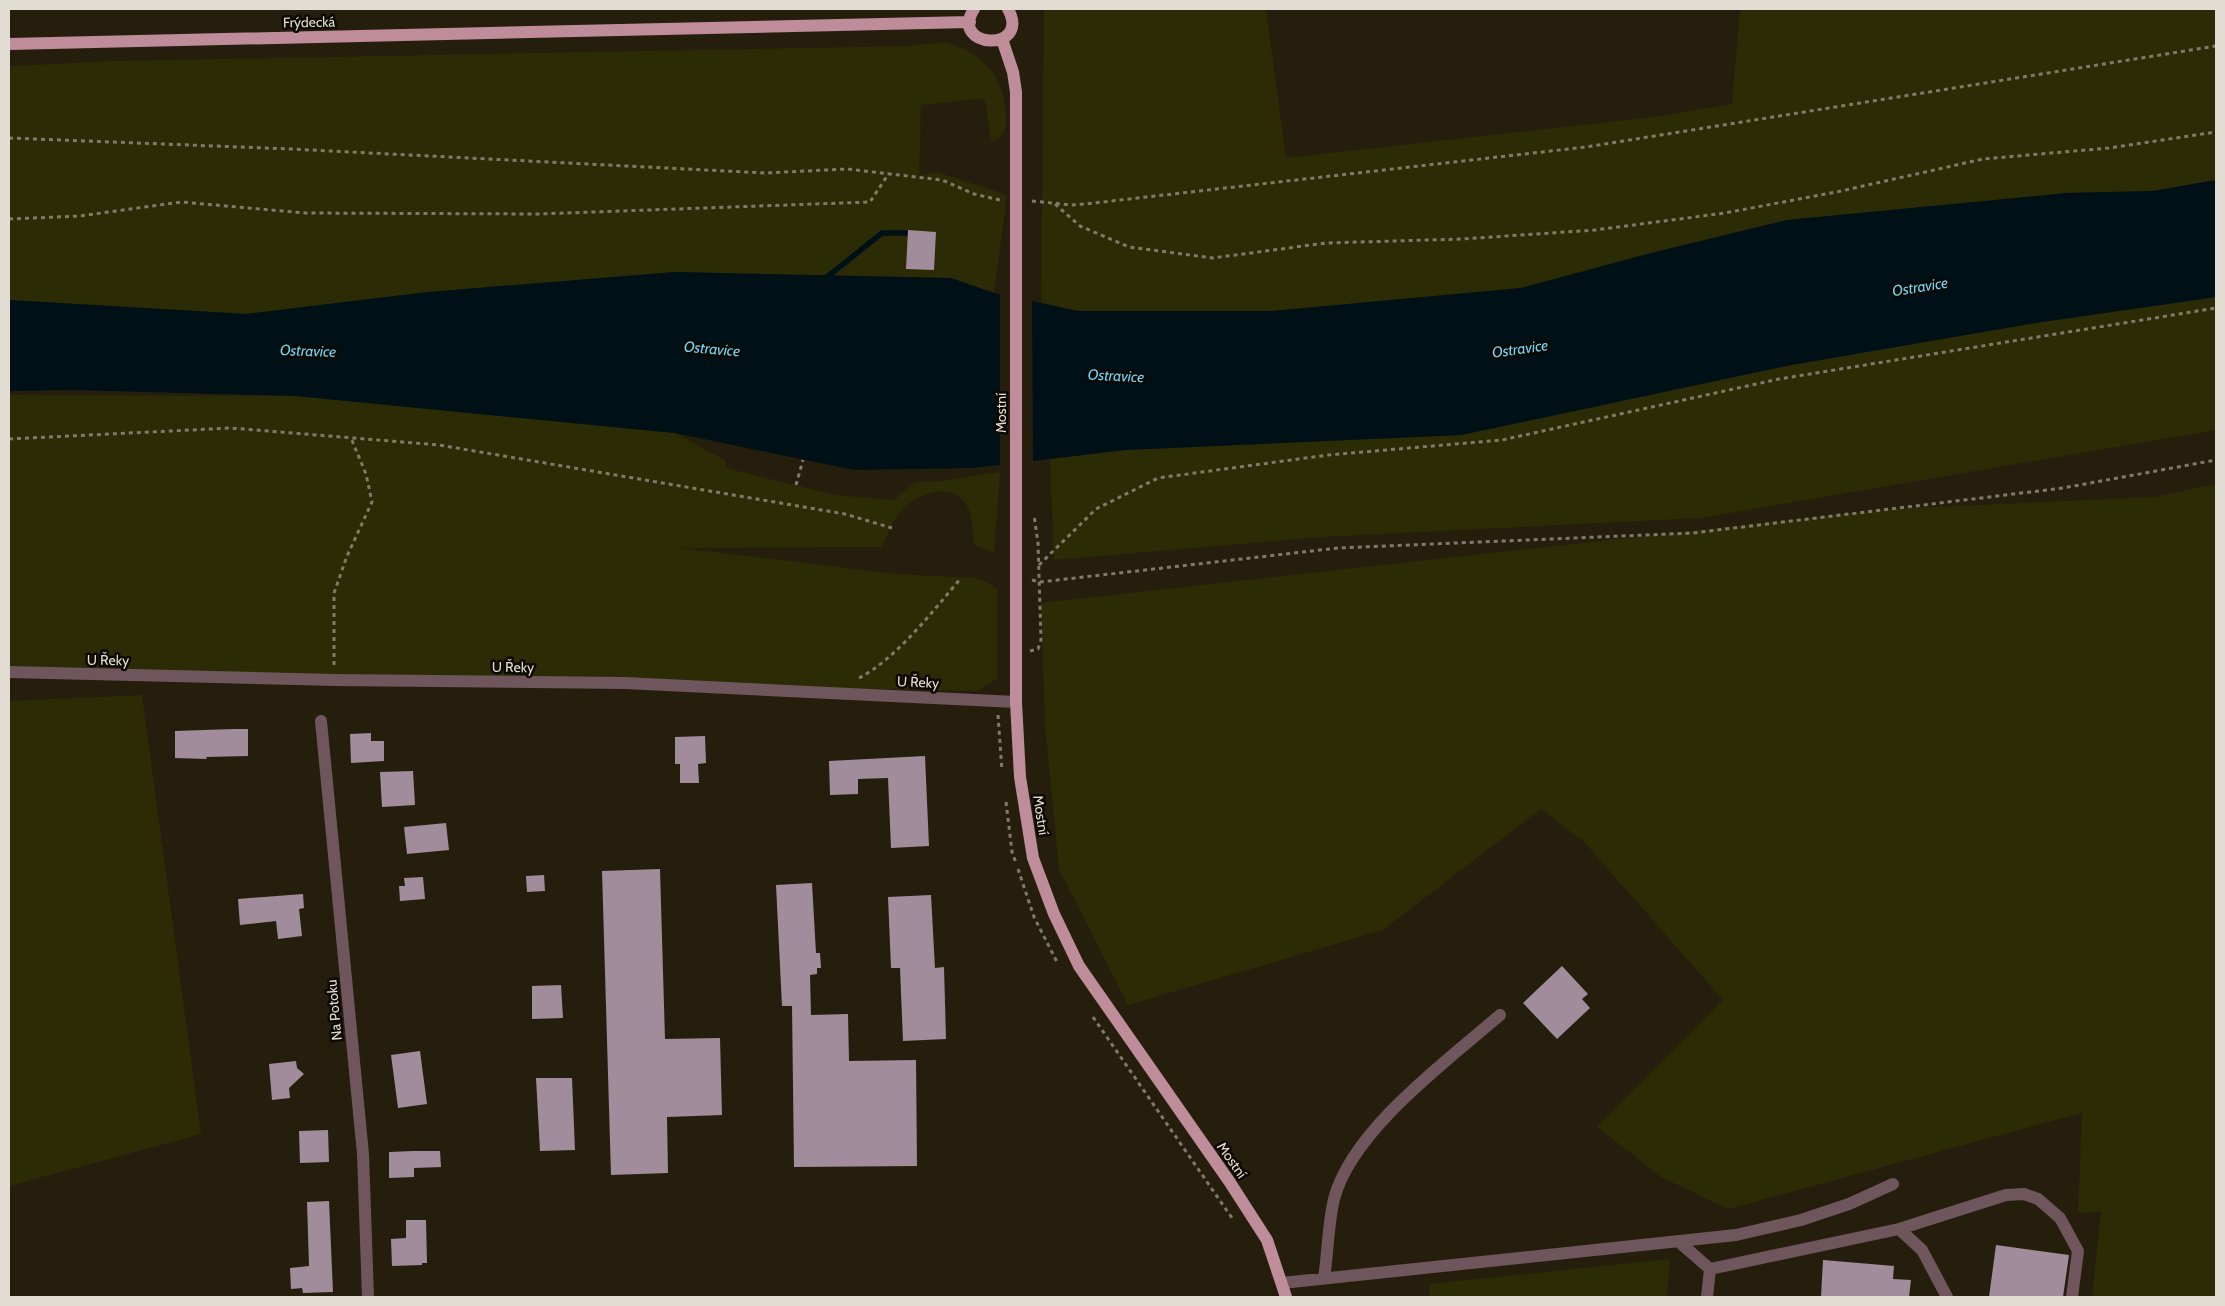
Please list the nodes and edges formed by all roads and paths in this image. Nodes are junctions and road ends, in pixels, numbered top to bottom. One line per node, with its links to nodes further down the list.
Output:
1 (974, 9): 3 (main road)
2 (1008, 9): 4 (main road)
3 (970, 22): 4 (main road); 5 (main road, Frýdecká)
4 (1002, 39): 10 (main road, Mostní)
5 (9, 44)
6 (2216, 46): 11 (path)
7 (2216, 132): 11 (path)
8 (9, 138): 9 (path)
9 (889, 173): 10 (path); 12 (path)
10 (1017, 201): 11 (path); 23 (main road, Mostní)
11 (1054, 203)
12 (9, 218)
13 (2216, 308): 21 (path)
14 (351, 438): 15 (path); 19 (path); 27 (path)
15 (9, 439)
16 (803, 460): 18 (path)
17 (2216, 460): 24 (path)
18 (796, 485)
19 (892, 528)
20 (1038, 544): 21 (path)
21 (1039, 565): 24 (path)
22 (961, 578): 28 (path)
23 (1017, 578): 24 (path); 29 (main road, Mostní)
24 (1040, 582): 25 (path)
25 (1035, 651)
26 (9, 672): 27 (street, U Řeky)
27 (335, 680): 29 (street, U Řeky)
28 (854, 680)
29 (1016, 702): 37 (main road, Mostní)
30 (321, 721): 38 (street, Na Potoku)
31 (1500, 1015): 36 (street)
32 (1893, 1184): 34 (street)
33 (1899, 1229): 35 (street); 41 (street); 42 (street)
34 (1678, 1241): 35 (street); 36 (street)
35 (1710, 1270): 40 (street)
36 (1324, 1278): 37 (street)
37 (1282, 1283): 39 (main road, Mostní)
38 (368, 1297)
39 (1286, 1297)
40 (1707, 1297)
41 (1947, 1297)
42 (2072, 1297)

